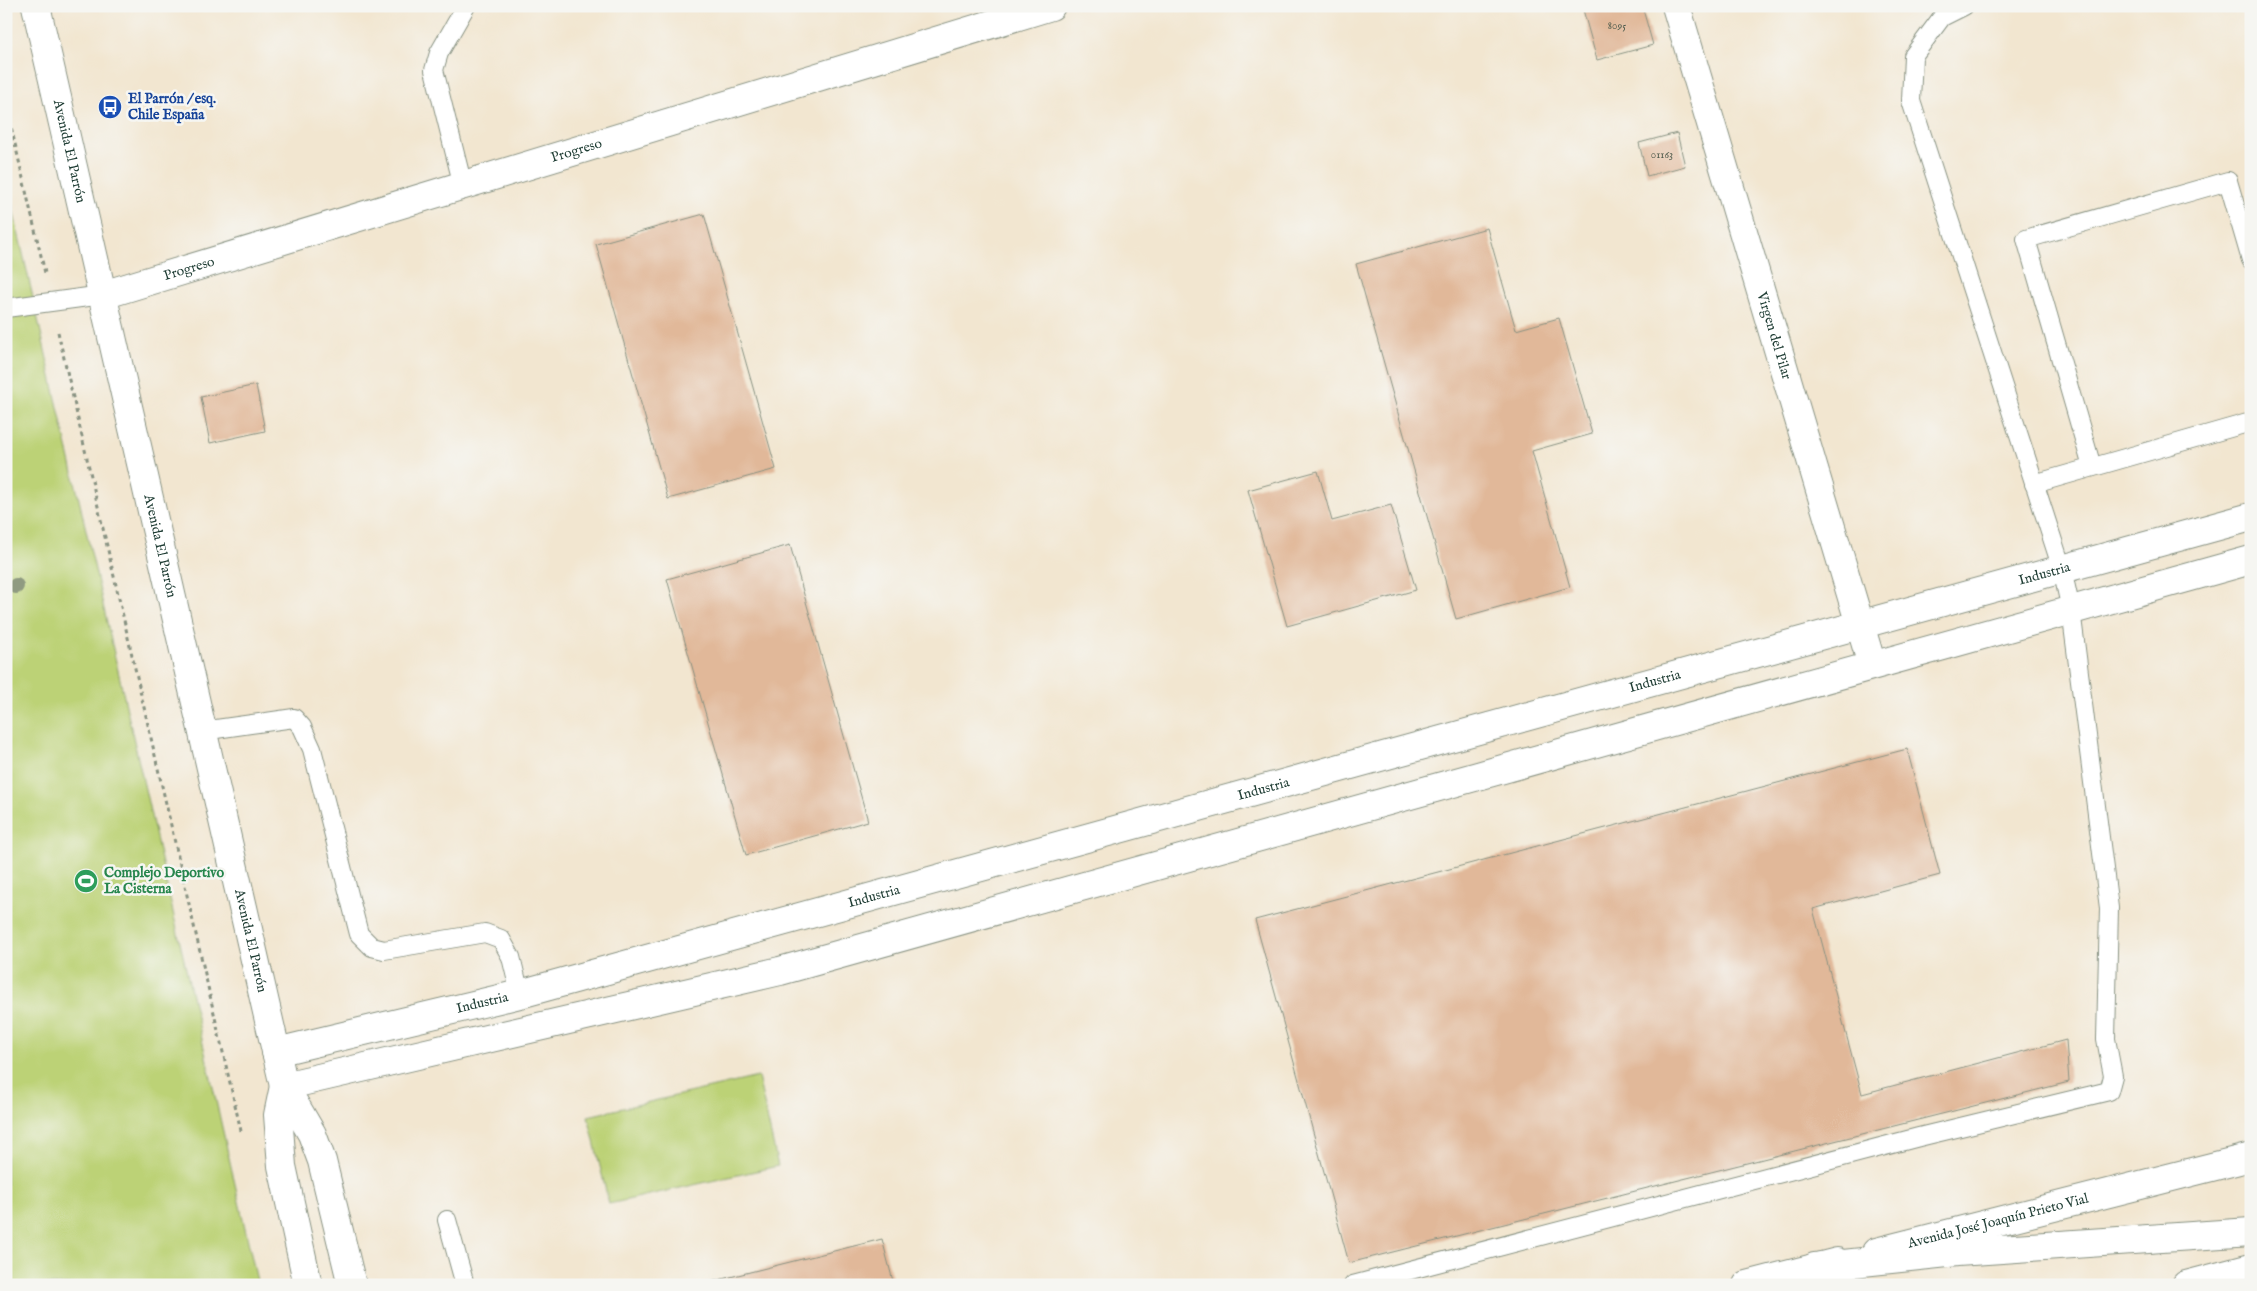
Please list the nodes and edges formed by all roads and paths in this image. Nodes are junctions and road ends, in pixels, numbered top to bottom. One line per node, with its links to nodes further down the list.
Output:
1 (36, 6): 9 (main road, Avenida El Parrón)
2 (466, 6): 7 (lane)
3 (1051, 6): 7 (main road, Progreso)
4 (1676, 6): 19 (main road, Virgen del Pilar)
5 (1964, 6): 14 (lane)
6 (6, 105): 10 (path)
7 (462, 186): 9 (main road, Progreso)
8 (2251, 260): 13 (lane)
9 (103, 295): 10 (lane); 21 (main road, Avenida El Parrón)
10 (52, 302): 11 (lane); 25 (path)
11 (6, 308)
12 (2251, 422): 13 (lane)
13 (2092, 467): 14 (lane)
14 (2034, 484): 17 (lane)
15 (2251, 517): 17 (main road, Industria)
16 (2251, 560): 18 (main road)
17 (2062, 569): 18 (lane); 19 (main road, Industria)
18 (2071, 610): 20 (main road); 34 (lane)
19 (1860, 625): 20 (main road, Virgen del Pilar); 22 (main road, Industria)
20 (1872, 665): 24 (main road)
21 (202, 731): 22 (lane); 23 (main road, Avenida El Parrón)
22 (520, 994): 23 (main road, Industria)
23 (276, 1052): 24 (main road, Avenida El Parrón)
24 (284, 1086): 31 (main road, Avenida El Parrón); 32 (main road, Avenida El Parrón)
25 (243, 1139)
26 (2251, 1158): 29 (main road, Avenida José Joaquín Prieto Vial)
27 (447, 1220): 33 (lane)
28 (2251, 1232): 29 (main road)
29 (1816, 1267): 35 (main road, Avenida José Joaquín Prieto Vial)
30 (2251, 1268): 36 (main road)
31 (308, 1285)
32 (352, 1285)
33 (465, 1285)
34 (1353, 1285)
35 (1746, 1285)
36 (2186, 1285)

